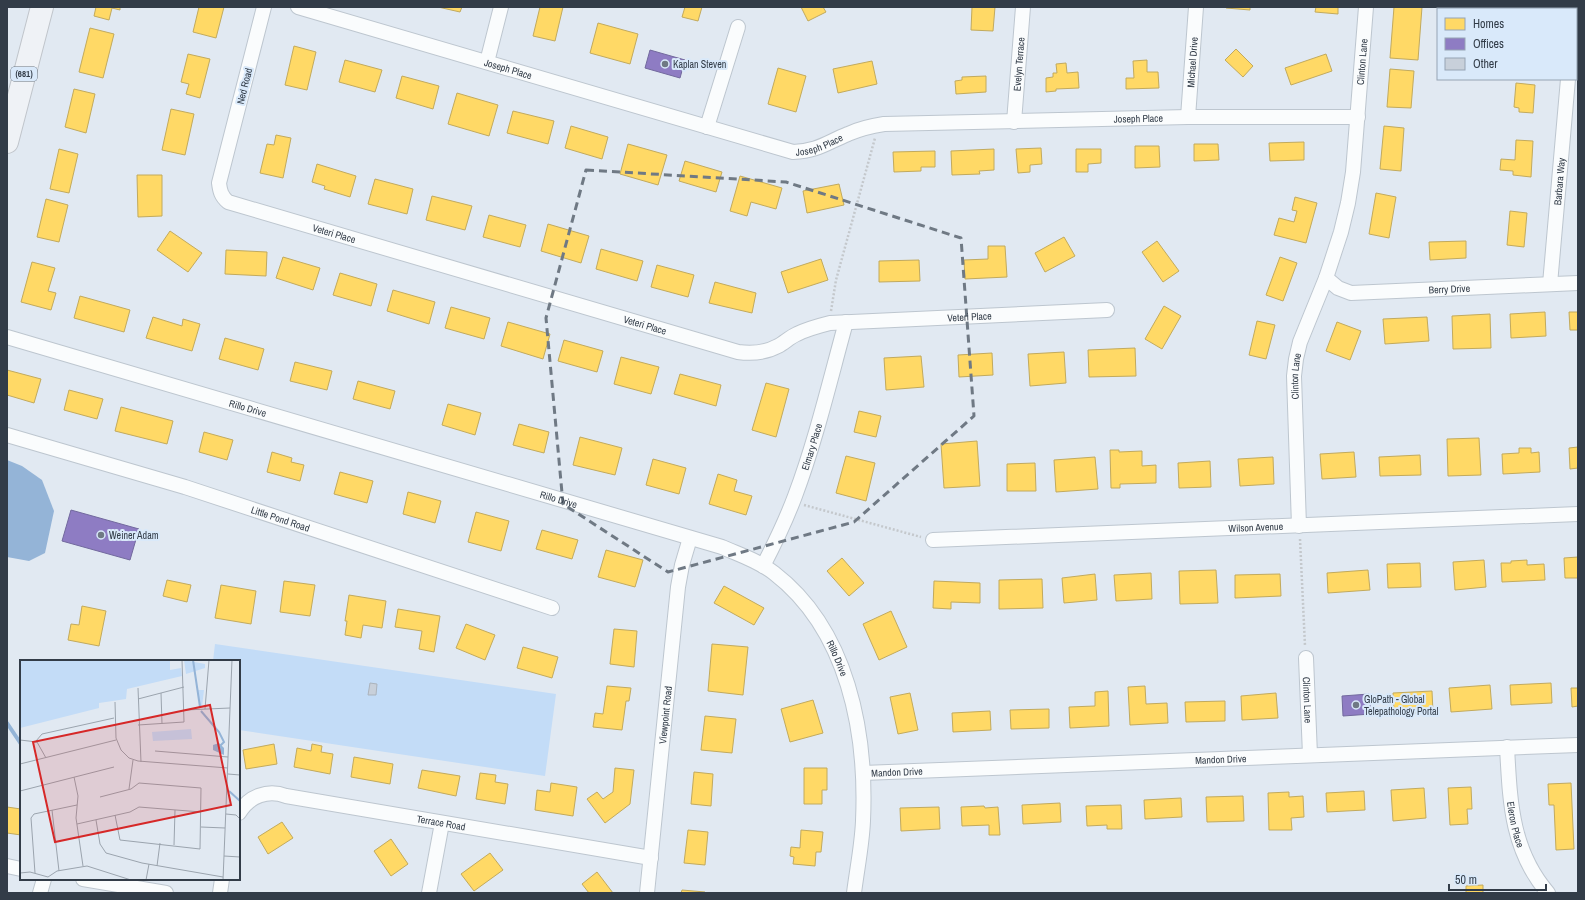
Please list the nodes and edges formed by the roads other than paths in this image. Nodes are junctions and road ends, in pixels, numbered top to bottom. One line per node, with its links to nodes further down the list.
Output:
1 (42, 7): 15 (main road, (681))
2 (264, 7): 16 (street, Ned Road)
3 (298, 7): 9 (street, Joseph Place)
4 (501, 7): 9 (street)
5 (1023, 7): 13 (street, Evelyn Terrace)
6 (1196, 7): 11 (street, Michael Drive)
7 (1366, 7): 12 (street, Clinton Lane)
8 (738, 27): 14 (street)
9 (487, 62): 14 (street, Joseph Place)
10 (1568, 80): 19 (street, Barbara Way)
11 (1188, 117): 12 (street, Joseph Place); 13 (street, Joseph Place)
12 (1358, 117): 17 (street, Clinton Lane)
13 (1014, 122): 14 (street, Joseph Place)
14 (707, 127)
15 (7, 142)
16 (224, 166): 21 (street, Veteri Place)
17 (1326, 278): 19 (street, Berry Drive); 25 (street, Clinton Lane)
18 (1578, 283): 19 (street, Berry Drive)
19 (1550, 284)
20 (1107, 310): 21 (street, Veteri Place)
21 (846, 322): 28 (street, Elmary Place)
22 (7, 337): 26 (street, Rillo Drive)
23 (7, 435): 29 (street, Little Pond Road)
24 (1578, 514): 25 (street, Wilson Avenue)
25 (1299, 526): 27 (street, Wilson Avenue)
26 (690, 538): 28 (street, Rillo Drive); 37 (street, Viewpoint Road)
27 (933, 540)
28 (763, 566): 34 (street, Rillo Drive)
29 (552, 608)
30 (1306, 658): 33 (street, Clinton Lane)
31 (1578, 745): 32 (street, Mandon Drive)
32 (1507, 747): 33 (street, Mandon Drive); 49 (street, Eleron Place)
33 (1310, 755): 34 (street, Mandon Drive)
34 (863, 773): 48 (street, Rillo Drive)
35 (240, 812): 36 (street, Terrace Road)
36 (442, 823): 37 (street, Terrace Road); 46 (street)
37 (651, 858): 47 (street, Viewpoint Road)
38 (7, 866): 39 (street)
39 (20, 869)
40 (44, 880): 43 (street)
41 (89, 880): 44 (street)
42 (222, 880): 45 (street)
43 (40, 893)
44 (166, 893)
45 (220, 893)
46 (430, 893)
47 (647, 893)
48 (854, 893)
49 (1548, 893)

